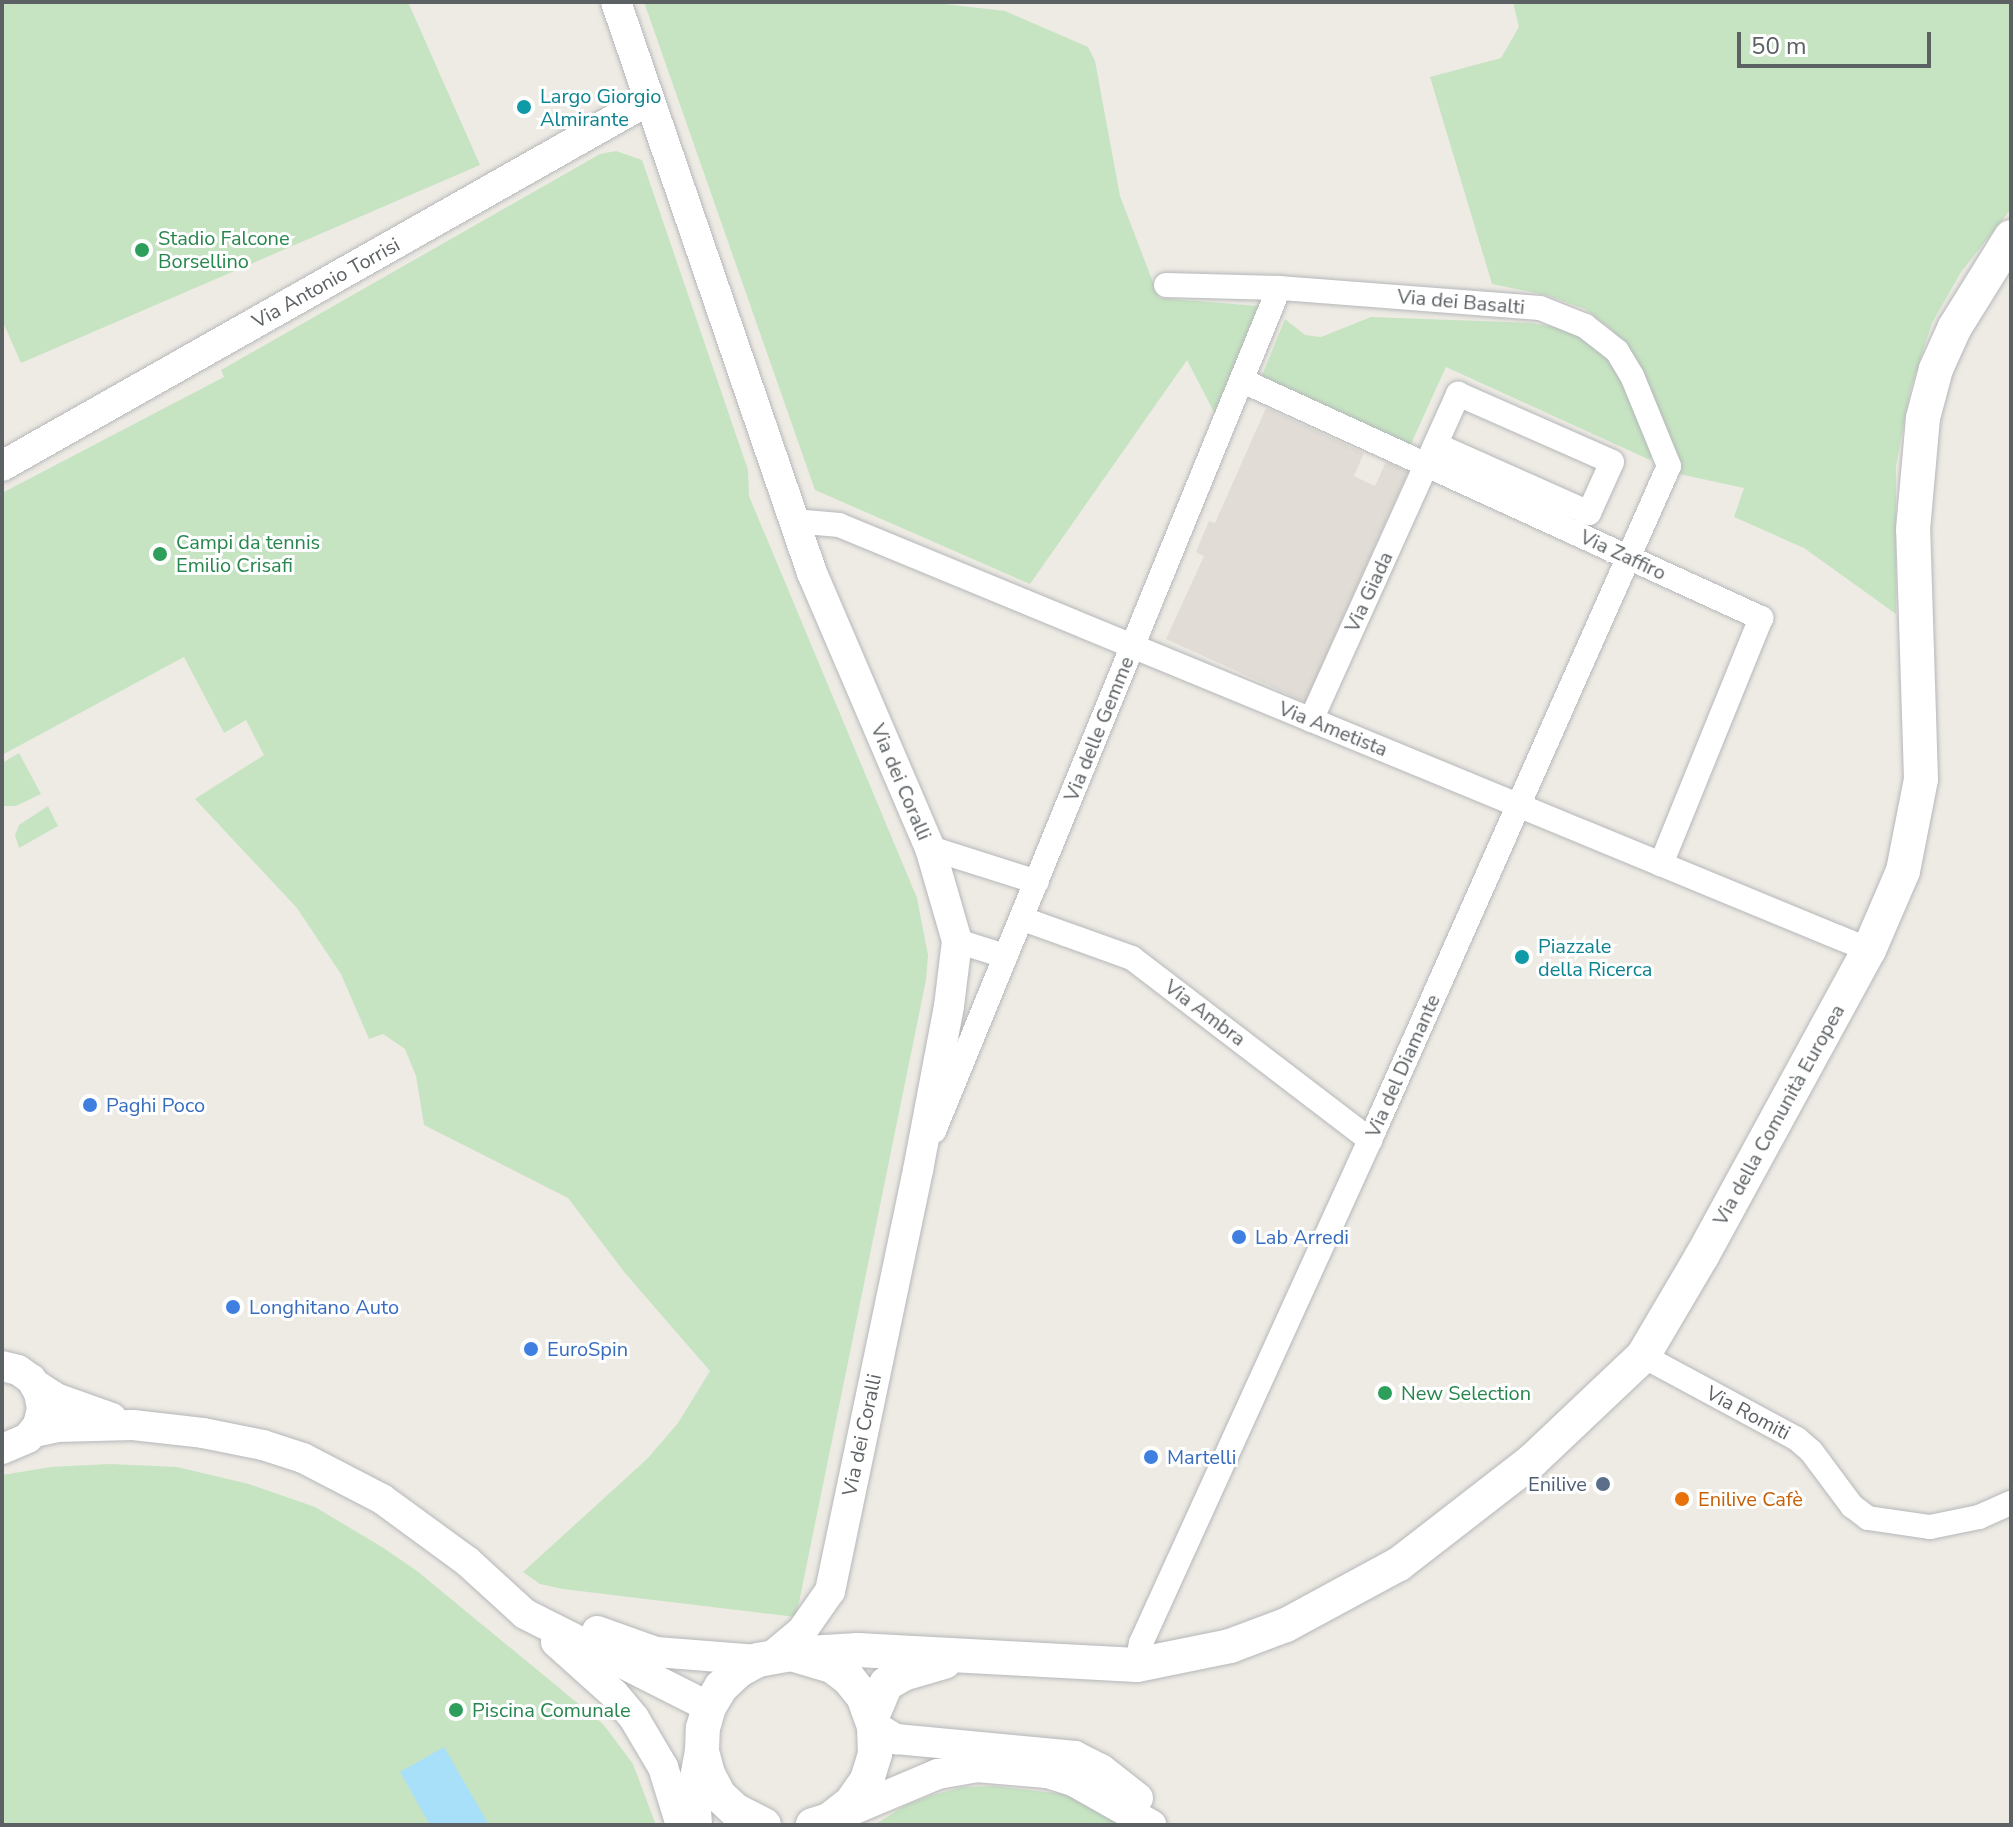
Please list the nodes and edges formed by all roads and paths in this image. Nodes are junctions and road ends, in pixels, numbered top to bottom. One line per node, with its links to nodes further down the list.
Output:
1 (616, 2): 2 (street, Via dei Coralli)
2 (649, 100): 8 (street, Via Antonio Torrisi); 10 (street, Via dei Coralli)
3 (2011, 237): 20 (main road, Via della Comunità Europea)
4 (1166, 285): 5 (street, Via dei Basalti)
5 (1279, 288): 6 (street, Via delle Gemme); 9 (street, Via dei Basalti)
6 (1243, 381): 7 (street, Via Zaffiro); 12 (street, Via delle Gemme)
7 (1431, 455): 7 (street, Via Giada); 11 (street, Via Zaffiro); 13 (street, Via Giada)
8 (2, 466)
9 (1669, 466): 11 (street, Via del Diamante)
10 (794, 521): 12 (street, Via Ametista); 15 (street, Via dei Coralli)
11 (1629, 557): 14 (street, Via del Diamante); 16 (street, Via Zaffiro)
12 (1133, 647): 13 (street, Via Ametista); 17 (street, Via delle Gemme)
13 (1311, 720): 14 (street, Via Ametista)
14 (1519, 805): 16 (street, Via Ametista); 22 (street, Via del Diamante)
15 (930, 848): 17 (street); 19 (street, Via dei Coralli)
16 (1661, 864): 20 (street, Via Ametista)
17 (1037, 882): 18 (street, Via delle Gemme)
18 (1023, 919): 21 (street, Via delle Gemme); 22 (street, Via Ambra)
19 (957, 941): 21 (street); 23 (street, Via dei Coralli)
20 (1869, 950): 24 (main road, Via della Comunità Europea)
21 (1005, 956): 23 (street, Via delle Gemme)
22 (1370, 1140): 36 (street, Via del Diamante)
23 (918, 1170): 31 (street, Via dei Coralli)
24 (1643, 1356): 29 (street, Via Romiti); 36 (main road, Via della Comunità Europea)
25 (14, 1369): 26 (street); 27 (street)
26 (133, 1425): 27 (street); 30 (street)
27 (34, 1432): 28 (street)
28 (2, 1449)
29 (2011, 1503)
30 (468, 1562): 32 (street); 35 (street)
31 (830, 1591): 33 (street); 35 (street)
32 (525, 1614): 37 (street); 42 (street)
33 (841, 1651): 34 (main road, Via della Comunità Europea); 35 (main road, Via della Comunità Europea); 38 (street)
34 (971, 1655): 36 (main road, Via della Comunità Europea); 38 (main road)
35 (774, 1657): 37 (main road); 38 (main road)
36 (1137, 1665)
37 (709, 1707): 39 (main road)
38 (870, 1713): 40 (main road); 45 (street)
39 (702, 1751): 41 (main road); 43 (main road)
40 (821, 1822): 44 (street)
41 (759, 1824)
42 (681, 1825)
43 (695, 1825)
44 (1151, 1825)
45 (1165, 1825)

